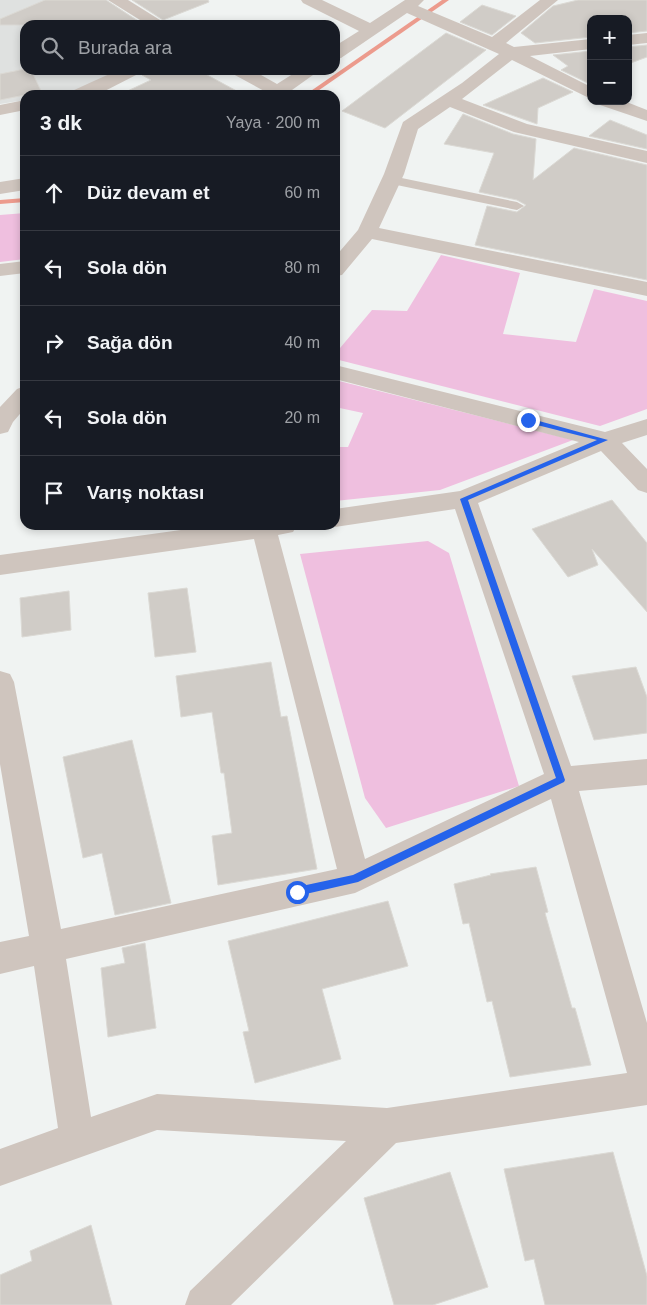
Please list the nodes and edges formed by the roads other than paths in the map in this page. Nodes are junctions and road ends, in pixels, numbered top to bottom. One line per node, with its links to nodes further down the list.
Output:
1 (116, 0): 5 (street)
2 (309, 0): 6 (street)
3 (550, 0): 10 (street)
4 (413, 6): 6 (street); 10 (street)
5 (151, 20)
6 (372, 30): 11 (street)
7 (647, 39): 8 (street)
8 (632, 40)
9 (587, 44): 10 (street)
10 (502, 48): 18 (street); 19 (street)
11 (340, 51)
12 (122, 75): 15 (street)
13 (247, 75): 16 (street)
14 (303, 75): 17 (street)
15 (93, 90)
16 (270, 90)
17 (280, 90)
18 (587, 92)
19 (449, 100): 24 (street); 25 (street)
20 (617, 105): 23 (street)
21 (20, 106): 22 (street)
22 (0, 110)
23 (647, 116)
24 (647, 158)
25 (392, 180): 28 (lane); 29 (street)
26 (20, 185): 27 (street)
27 (0, 188)
28 (517, 206)
29 (367, 232): 30 (street); 33 (street)
30 (340, 264)
31 (20, 268): 32 (street)
32 (0, 270)
33 (647, 289)
34 (340, 373): 38 (street)
35 (20, 399): 36 (street)
36 (0, 426)
37 (647, 427): 38 (street)
38 (605, 440): 39 (street); 40 (street)
39 (647, 484)
40 (464, 499): 41 (street); 47 (street)
41 (340, 517)
42 (242, 530): 44 (street)
43 (271, 530): 48 (street)
44 (0, 565)
45 (0, 682): 49 (street)
46 (647, 772): 47 (street)
47 (561, 780): 48 (street); 51 (street)
48 (355, 879): 49 (street)
49 (48, 949): 50 (street); 54 (street)
50 (0, 958)
51 (647, 1082)
52 (647, 1088): 53 (street)
53 (387, 1126): 54 (street); 56 (street)
54 (77, 1139): 55 (street)
55 (0, 1168)
56 (204, 1305)

